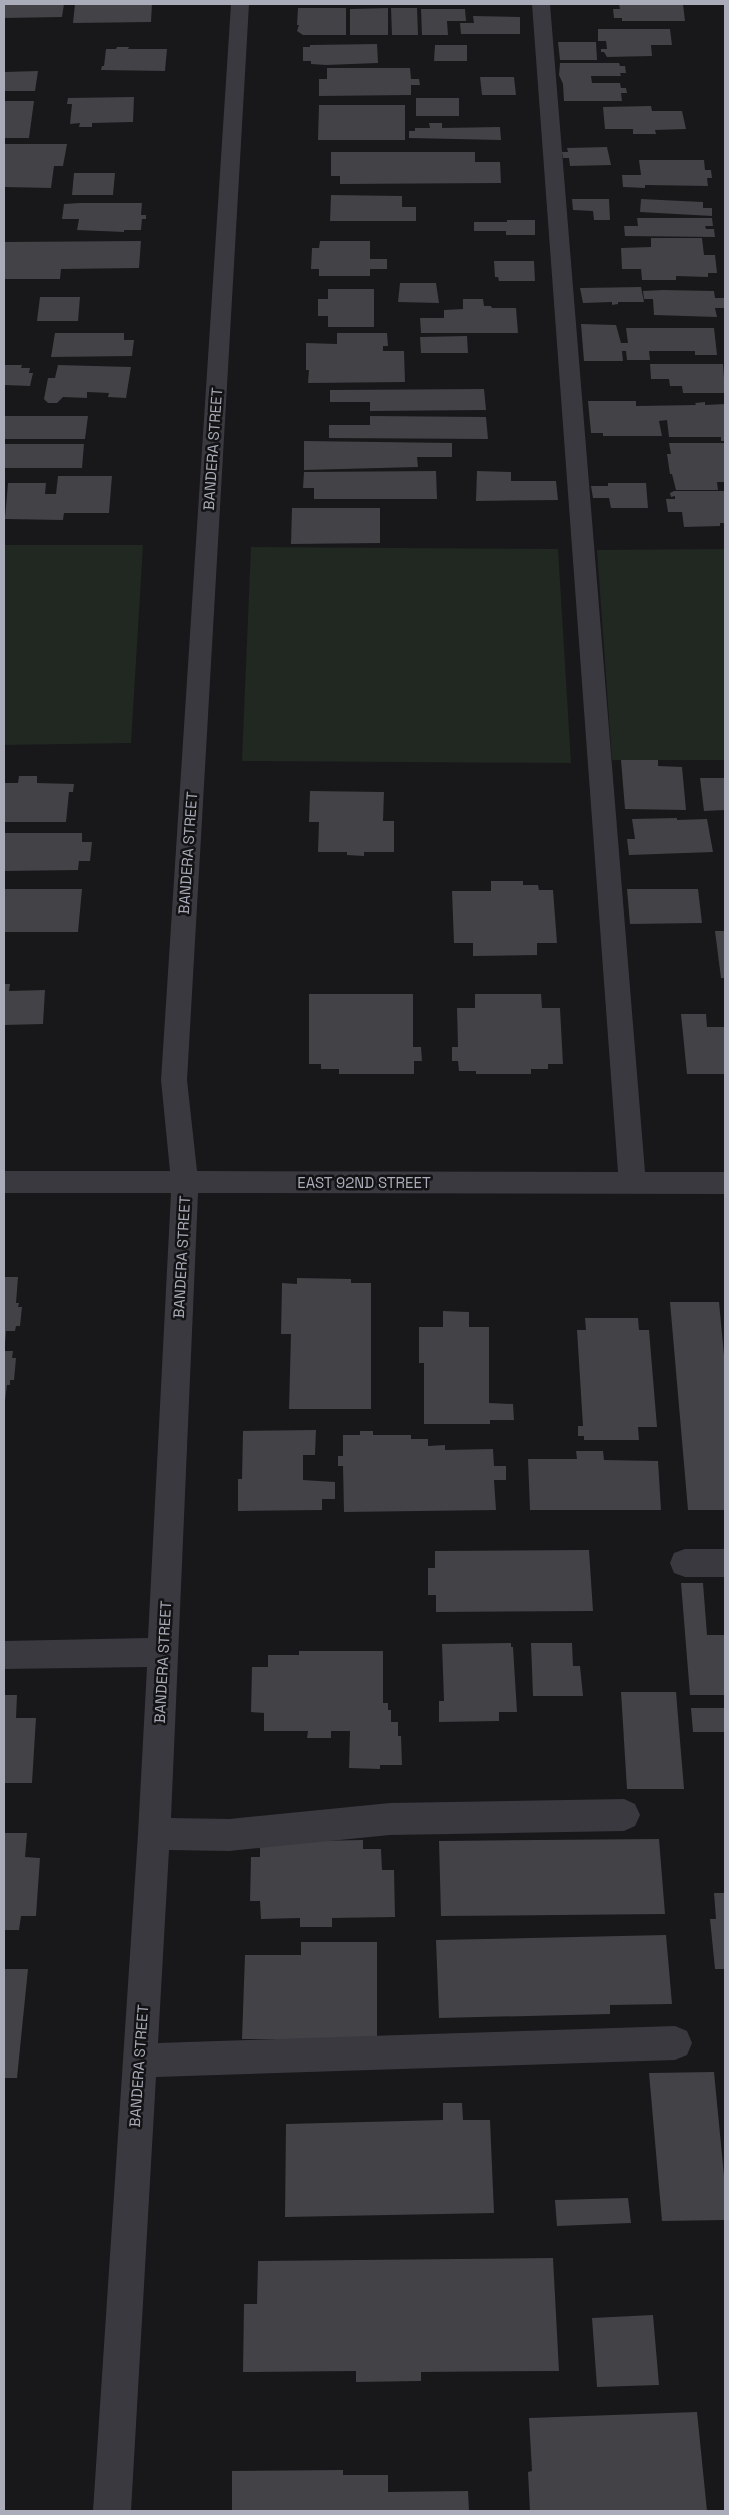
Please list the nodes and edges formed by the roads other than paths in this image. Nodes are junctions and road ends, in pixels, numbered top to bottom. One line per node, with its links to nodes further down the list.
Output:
1 (240, 4): 4 (street, BANDERA STREET)
2 (541, 4): 5 (street)
3 (4, 1182): 4 (street, EAST 92ND STREET)
4 (185, 1183): 5 (street, EAST 92ND STREET); 9 (street, BANDERA STREET)
5 (632, 1183): 6 (street, EAST 92ND STREET)
6 (725, 1183)
7 (685, 1563): 8 (street)
8 (725, 1563)
9 (163, 1652): 10 (street); 12 (street, BANDERA STREET)
10 (4, 1655)
11 (624, 1816): 12 (street)
12 (154, 1834): 14 (street, BANDERA STREET)
13 (675, 2043): 14 (street)
14 (139, 2061): 15 (street, BANDERA STREET)
15 (112, 2511)

